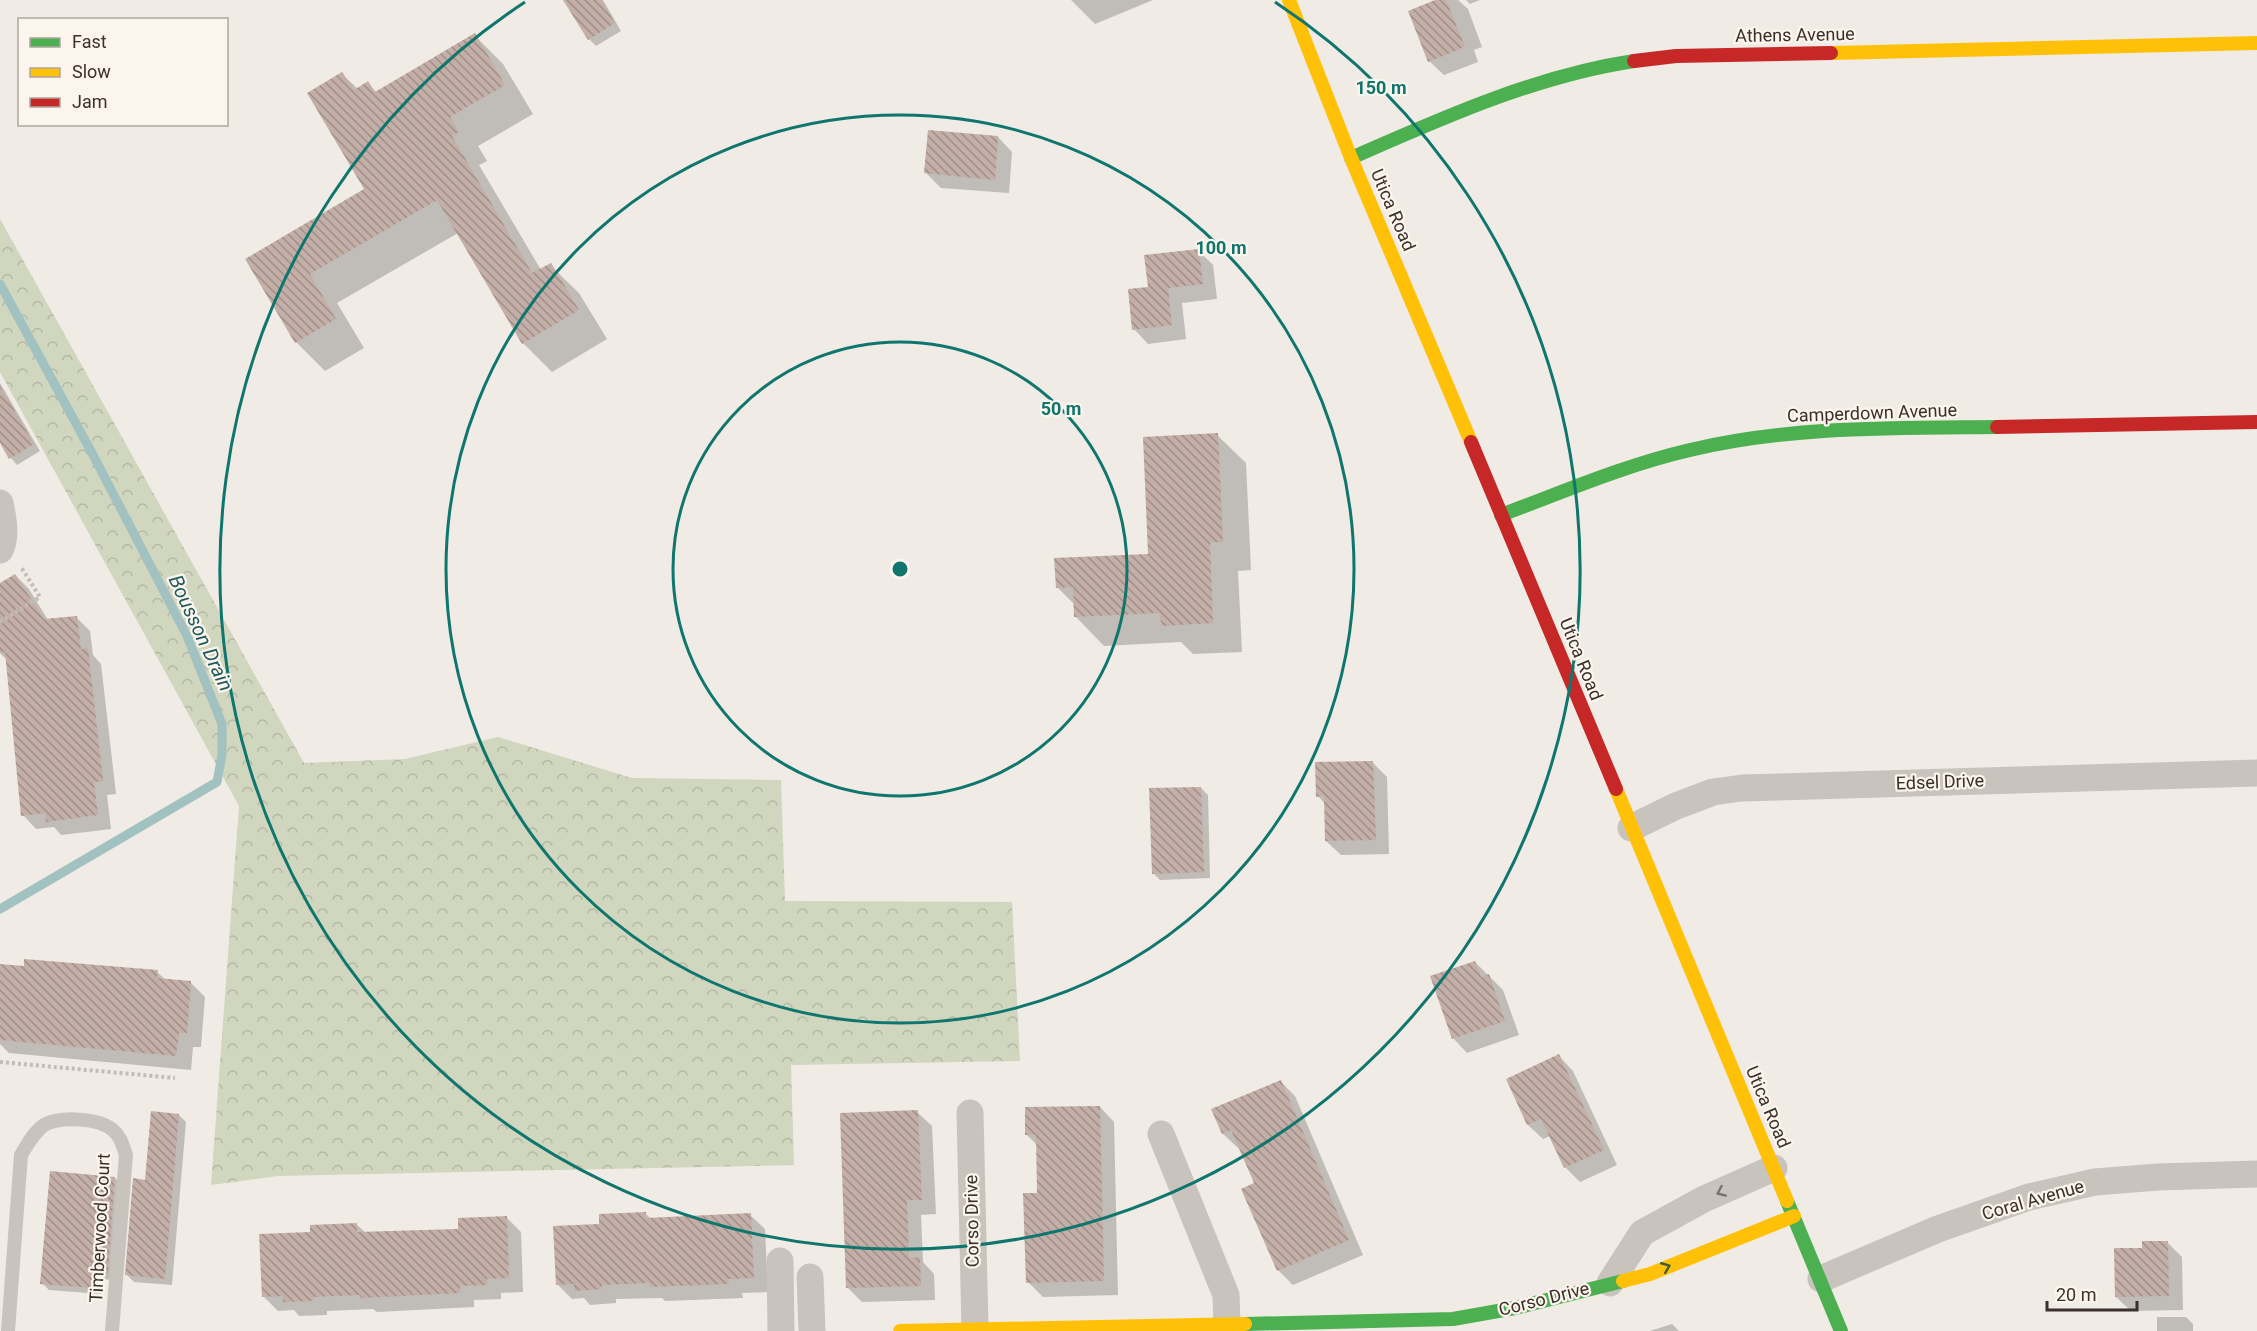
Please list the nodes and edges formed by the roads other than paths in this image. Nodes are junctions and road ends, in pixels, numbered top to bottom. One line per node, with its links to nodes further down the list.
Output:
1 (1289, 0): 3 (street, Utica Road)
2 (2257, 43): 3 (street, Athens Avenue)
3 (1351, 158): 6 (street, Utica Road)
4 (2257, 422): 6 (street, Camperdown Avenue)
5 (0, 503): 7 (street)
6 (1501, 515): 9 (street, Utica Road)
7 (6, 557)
8 (2257, 773): 9 (street, Edsel Drive)
9 (1631, 828): 12 (street, Utica Road)
10 (970, 1113): 20 (street, Corso Drive)
11 (1161, 1134): 19 (street)
12 (1774, 1168): 14 (street, Utica Road); 18 (street, Corso Drive, one-way to 18)
13 (2257, 1174): 17 (street, Coral Avenue)
14 (1794, 1216): 17 (street, Utica Road); 18 (street, Corso Drive, one-way to 14)
15 (780, 1261): 23 (street)
16 (810, 1277): 24 (street)
17 (1821, 1279): 26 (street, Utica Road)
18 (1610, 1283): 19 (street, Corso Drive)
19 (1227, 1324): 20 (street, Corso Drive)
20 (975, 1328): 25 (street, Corso Drive)
21 (8, 1331): 22 (lane, Timberwood Court)
22 (112, 1331)
23 (781, 1331)
24 (812, 1331)
25 (900, 1331)
26 (1841, 1331)

